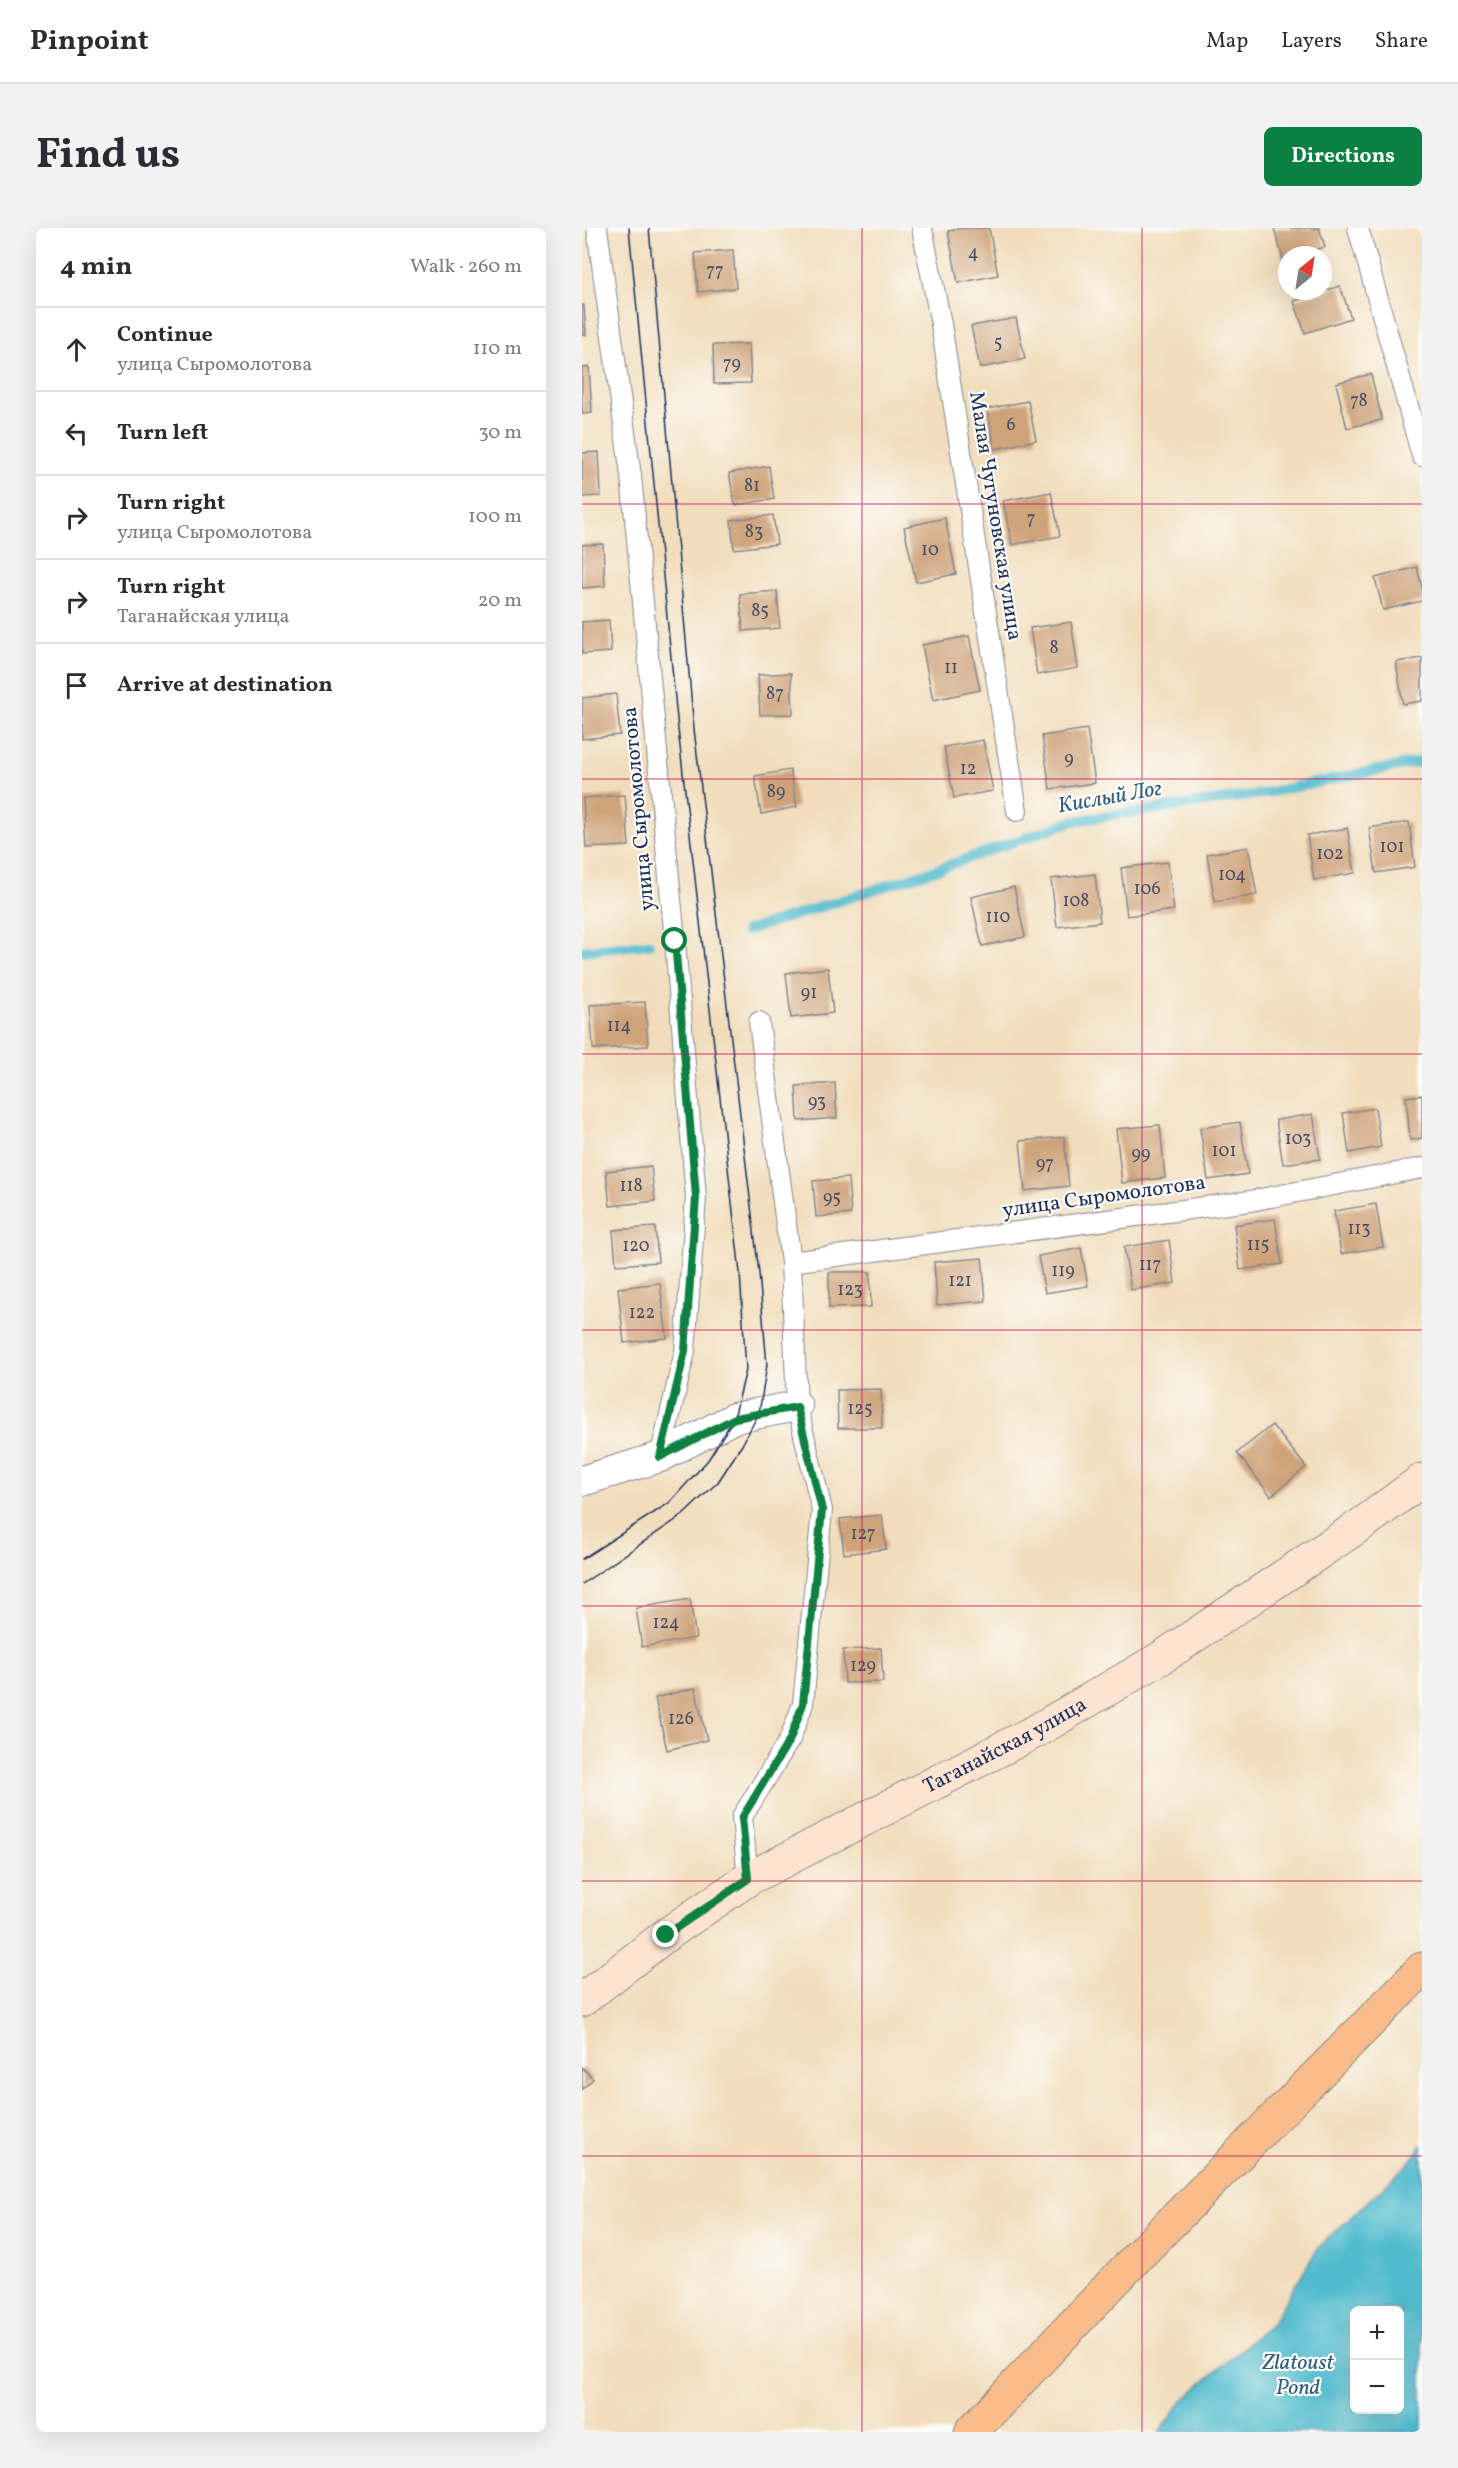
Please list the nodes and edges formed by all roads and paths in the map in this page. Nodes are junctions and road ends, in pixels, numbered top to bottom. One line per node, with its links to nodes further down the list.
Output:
1 (597, 228): 10 (lane, улица Сыромолотова)
2 (922, 228): 5 (lane, Малая Чугуновская улица)
3 (1358, 228): 4 (lane)
4 (1422, 456)
5 (1017, 812)
6 (759, 1022): 8 (lane)
7 (1422, 1168): 8 (lane, улица Сыромолотова)
8 (791, 1262): 9 (lane)
9 (797, 1407): 10 (street); 13 (lane)
10 (660, 1457): 12 (street)
11 (1422, 1480): 13 (main road, Таганайская улица)
12 (582, 1481)
13 (748, 1879): 15 (main road, Таганайская улица)
14 (1422, 1970): 16 (main road)
15 (582, 2000)
16 (971, 2432)

